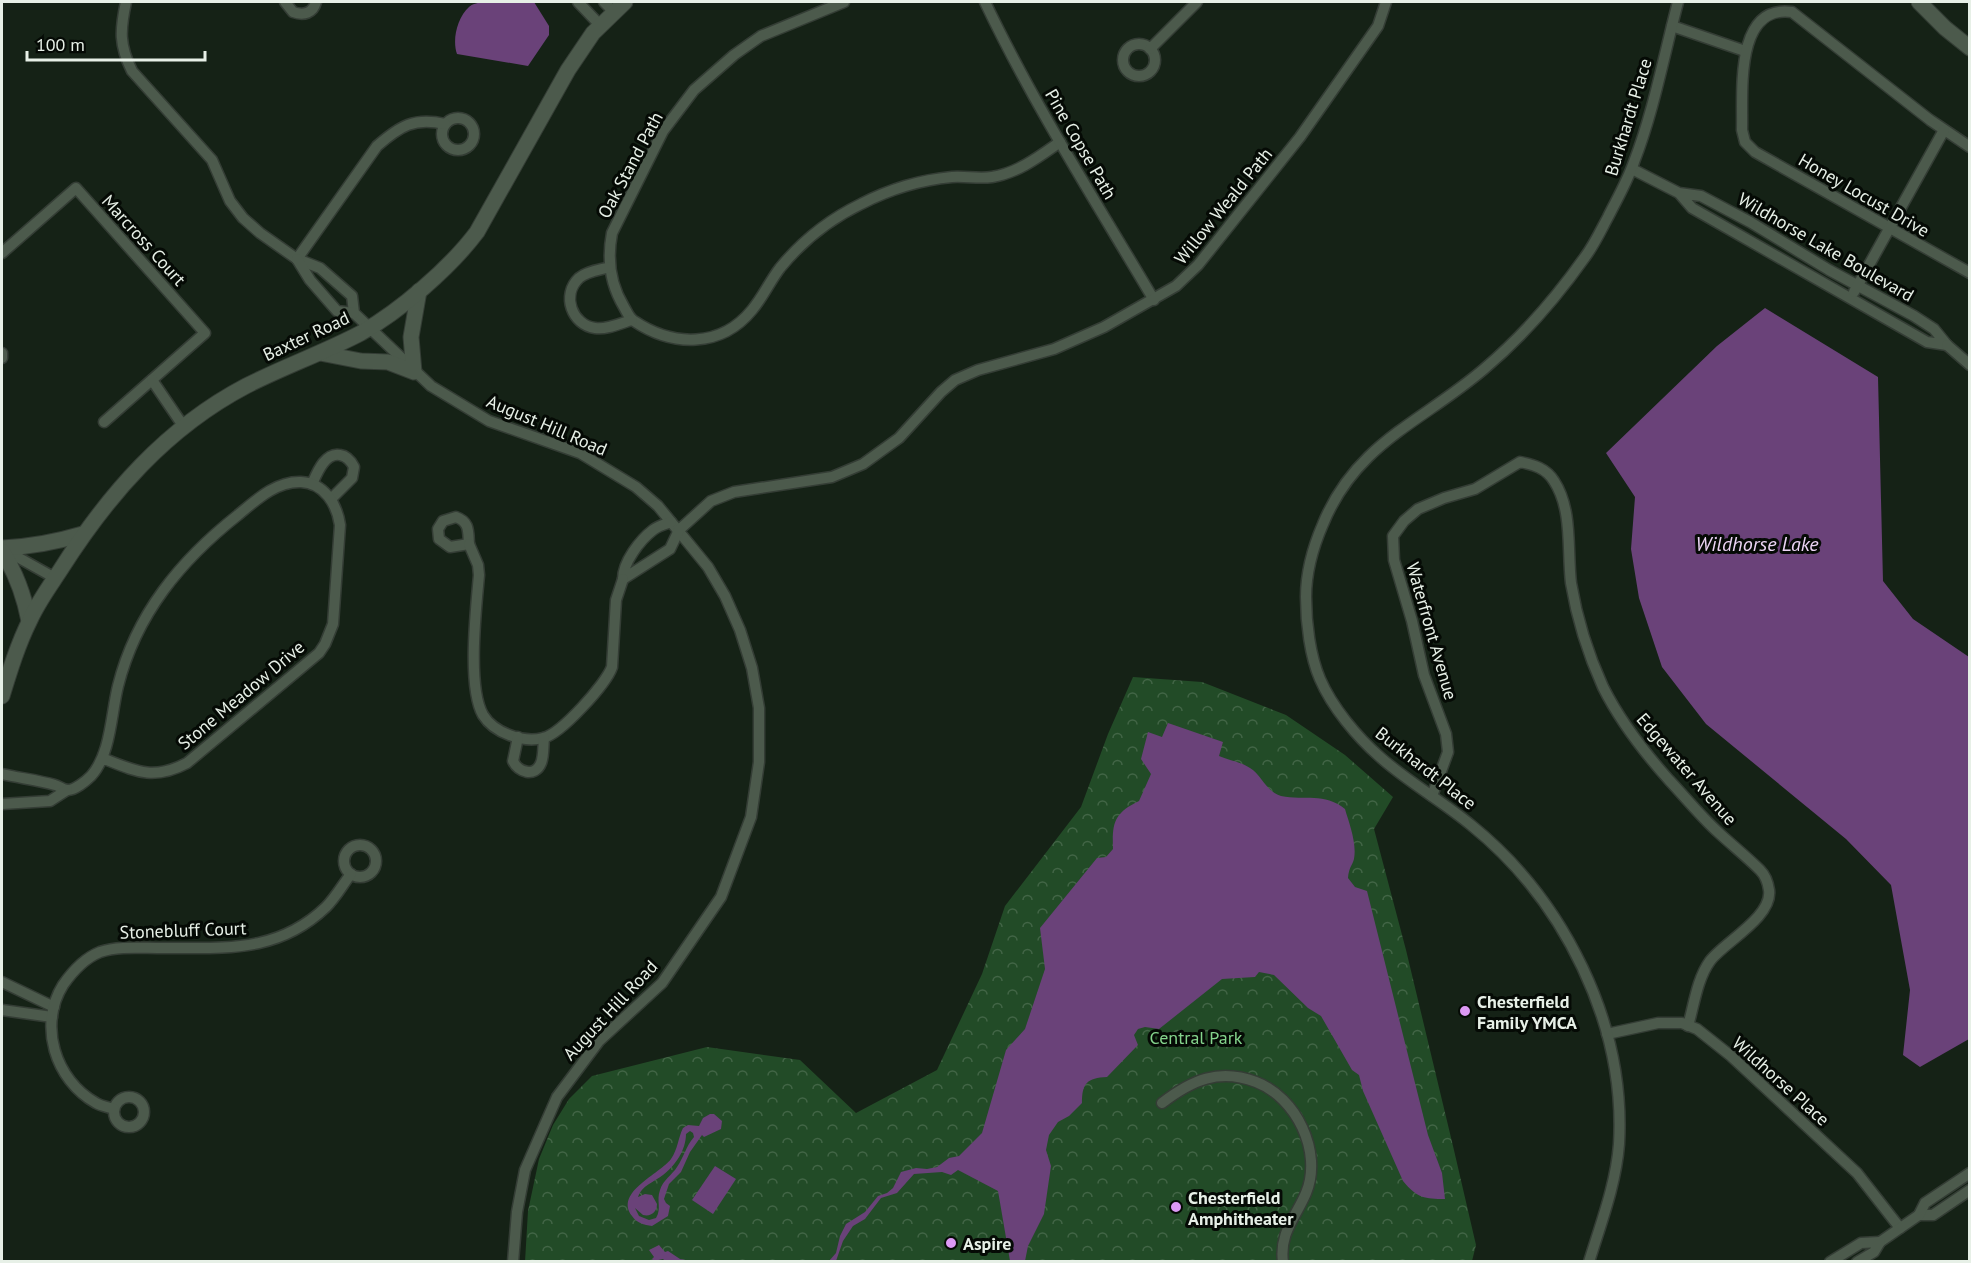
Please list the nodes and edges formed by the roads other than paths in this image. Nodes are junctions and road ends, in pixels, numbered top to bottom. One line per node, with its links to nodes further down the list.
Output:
1 (126, 2): 25 (street)
2 (285, 2): 3 (street)
3 (316, 2)
4 (578, 2): 12 (street)
5 (844, 2): 26 (street, Oak Stand Path)
6 (985, 2): 19 (street, Pine Copse Path)
7 (1197, 2): 15 (street)
8 (1386, 2): 31 (street, Willow Weald Path)
9 (1678, 2): 13 (street, Burkhardt Place)
10 (1919, 2): 14 (main road)
11 (614, 5): 12 (main road, Baxter Road)
12 (600, 25): 29 (main road, Baxter Road)
13 (1672, 26): 16 (street); 21 (street, Burkhardt Place)
14 (1970, 48)
15 (1150, 49)
16 (1745, 51): 18 (street); 23 (street, Honey Locust Drive)
17 (445, 124): 25 (street)
18 (1944, 130): 20 (street); 23 (street)
19 (1060, 142): 31 (street, Pine Copse Path); 33 (street)
20 (1970, 147)
21 (1632, 169): 22 (street, Wildhorse Lake Boulevard); 60 (street, Burkhardt Place)
22 (1679, 193): 28 (street, Wildhorse Lake Boulevard); 30 (street, Wildhorse Lake Boulevard)
23 (1889, 227): 27 (street, Honey Locust Drive); 28 (street)
24 (2, 253): 41 (street, Marcross Court)
25 (297, 259): 32 (street); 32 (street)
26 (610, 267): 33 (street, Oak Stand Path); 33 (street)
27 (1970, 273)
28 (1857, 286): 30 (street); 35 (street, Wildhorse Lake Boulevard)
29 (419, 291): 34 (main road, Baxter Road); 40 (main road)
30 (1850, 298): 35 (street, Wildhorse Lake Boulevard)
31 (1154, 300): 47 (street, Willow Weald Path)
32 (354, 313): 34 (street, August Hill Road)
33 (632, 320)
34 (369, 328): 37 (main road, Baxter Road); 40 (street, August Hill Road)
35 (1947, 345): 39 (street, Wildhorse Lake Boulevard)
36 (2, 353): 38 (street)
37 (320, 353): 40 (main road); 43 (main road, Baxter Road)
38 (2, 358)
39 (1970, 365)
40 (414, 372): 47 (street, August Hill Road)
41 (152, 380): 42 (street, Marcross Court); 43 (street)
42 (104, 422)
43 (184, 427): 48 (main road, Baxter Road)
44 (1543, 469): 60 (street, Waterfront Avenue); 66 (street, Edgewater Avenue)
45 (312, 484): 46 (street); 46 (street); 57 (street)
46 (331, 499): 57 (street, Stone Meadow Drive)
47 (675, 526): 52 (street); 52 (street); 75 (street, August Hill Road)
48 (83, 534): 50 (main road); 51 (main road, Baxter Road)
49 (469, 544): 55 (street)
50 (2, 549): 51 (street); 53 (main road)
51 (55, 578): 53 (main road, Baxter Road)
52 (623, 579): 56 (street)
53 (29, 621): 54 (main road, Baxter Road)
54 (2, 696)
55 (518, 737): 56 (street); 56 (street)
56 (544, 738)
57 (102, 758): 59 (street)
58 (2, 774): 59 (street)
59 (67, 790): 61 (street)
60 (1431, 796): 67 (street, Burkhardt Place)
61 (2, 804)
62 (351, 874): 65 (street, Stonebluff Court)
63 (2, 982): 65 (street)
64 (2, 1010): 65 (street)
65 (53, 1012): 69 (street, Stonebluff Court)
66 (1688, 1026): 67 (street, Wildhorse Place); 73 (street, Wildhorse Place)
67 (1607, 1034): 77 (street, Burkhardt Place)
68 (1162, 1103): 76 (street)
69 (114, 1109)
70 (1970, 1173): 72 (street)
71 (1970, 1190): 72 (street)
72 (1919, 1215): 73 (street)
73 (1900, 1228): 74 (street)
74 (1880, 1242): 78 (street); 79 (street)
75 (513, 1262)
76 (1283, 1262)
77 (1589, 1262)
78 (1830, 1262)
79 (1857, 1262)

